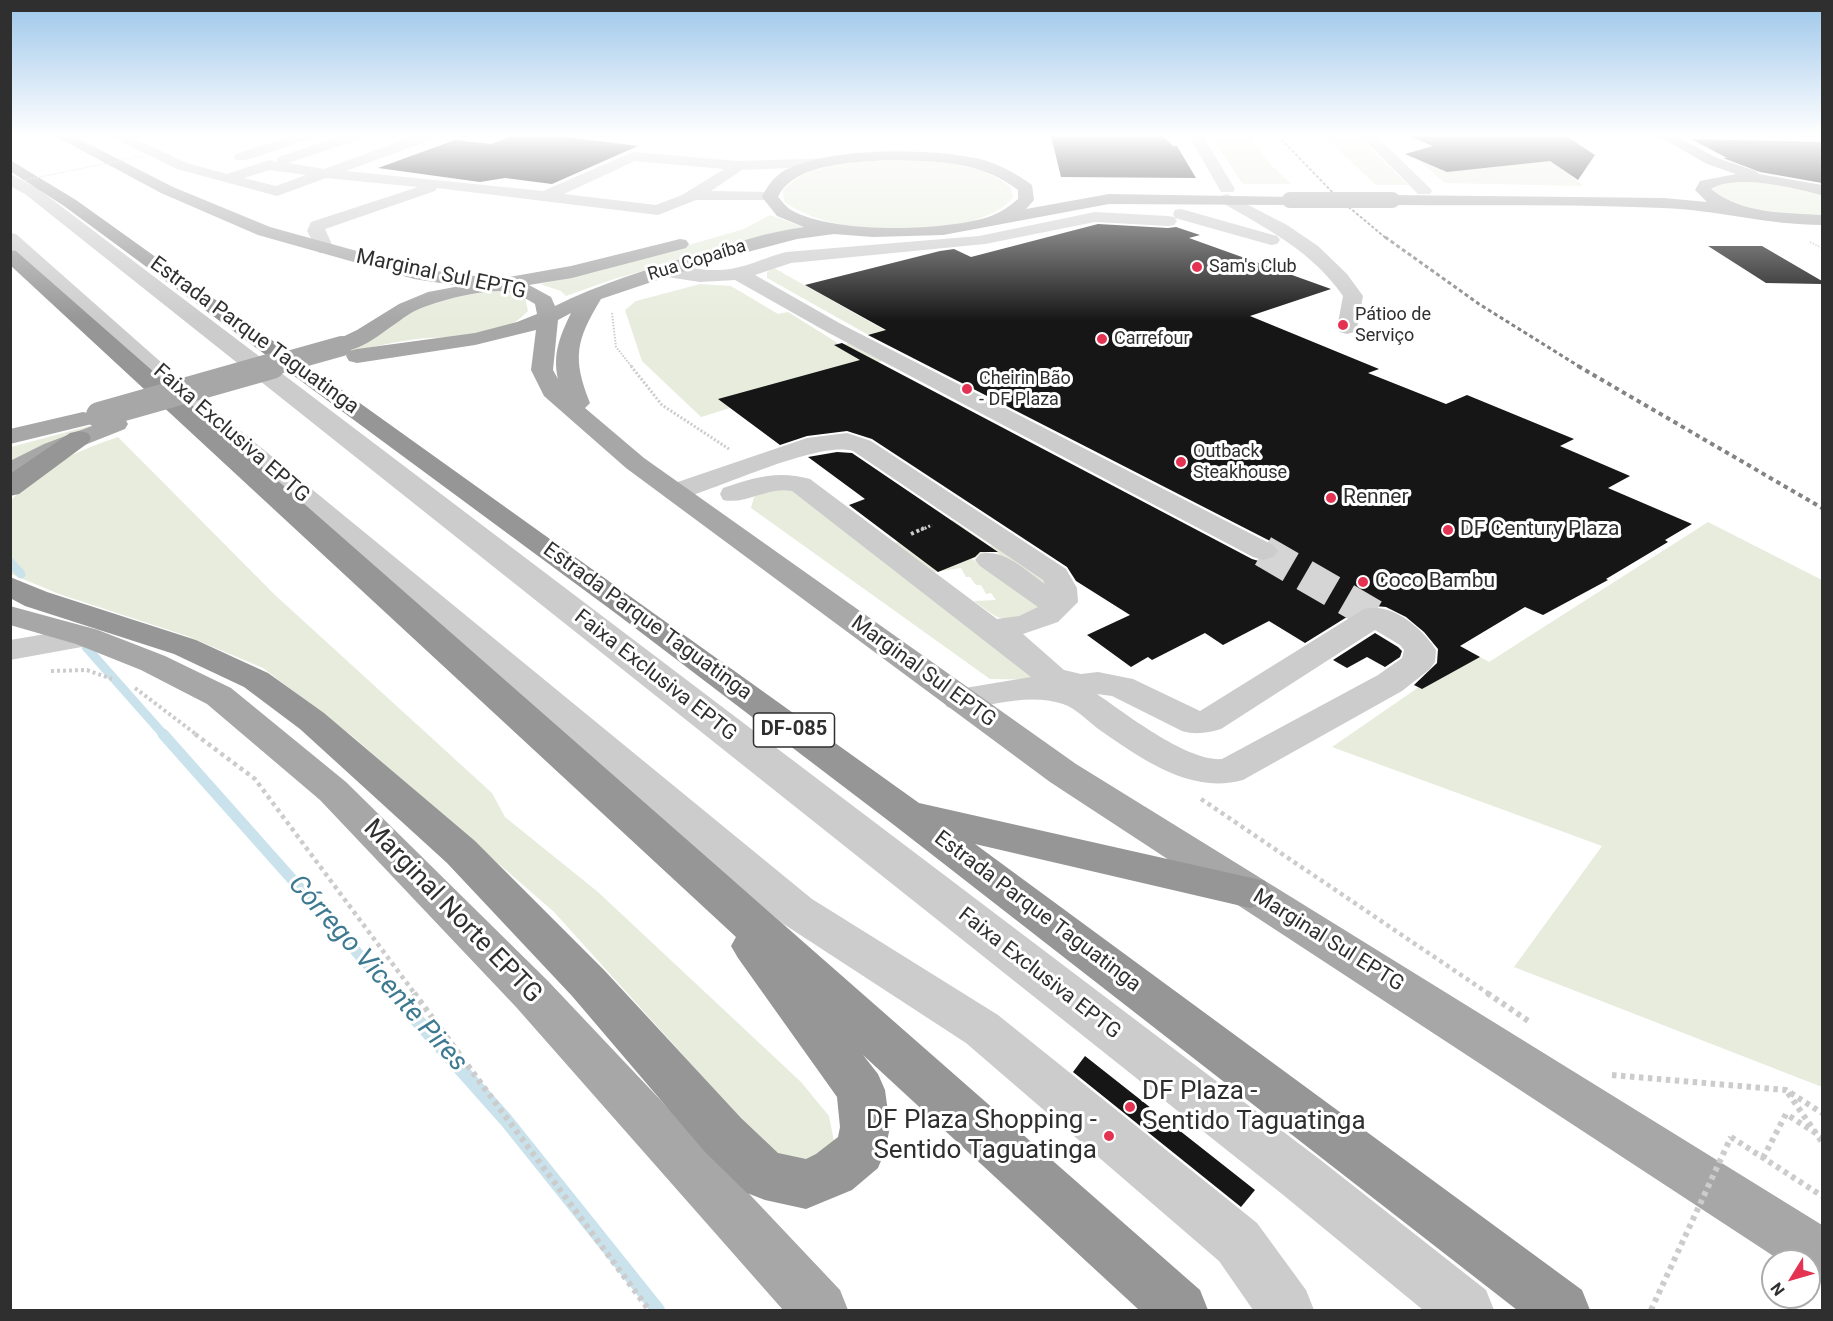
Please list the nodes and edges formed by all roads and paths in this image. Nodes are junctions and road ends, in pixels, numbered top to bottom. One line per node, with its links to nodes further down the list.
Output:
1 (40, 198): 81 (street, Faixa Exclusiva EPTG)
2 (63, 198): 64 (highway, Estrada Parque Taguatinga / DF-085)
3 (185, 198): 27 (main road, Marginal Sul EPTG)
4 (400, 198): 27 (street)
5 (567, 198): 6 (street)
6 (679, 198)
7 (726, 198): 16 (street)
8 (770, 198): 16 (main road)
9 (1026, 198): 20 (main road)
10 (1135, 198): 15 (main road); 18 (street); 20 (main road)
11 (1201, 198): 15 (main road)
12 (1233, 198): 39 (street)
13 (1479, 198): 17 (main road)
14 (1712, 198): 17 (main road)
15 (1192, 199): 18 (street)
16 (768, 204): 21 (main road)
17 (1751, 212): 19 (main road); 24 (main road)
18 (1170, 216): 25 (street); 31 (street)
19 (1822, 220)
20 (992, 221): 21 (main road)
21 (852, 231): 26 (main road, Rua Copaíba)
22 (10, 238): 80 (street, Faixa Exclusiva EPTG)
23 (701, 238): 29 (main road, Rua Copaíba)
24 (1822, 238)
25 (1275, 241)
26 (758, 242): 30 (main road, Rua Copaíba); 31 (street)
27 (325, 249): 35 (main road, Marginal Sul EPTG)
28 (10, 255): 65 (highway)
29 (637, 255): 35 (main road); 36 (main road, Rua Copaíba)
30 (711, 256): 33 (main road, Rua Copaíba); 34 (street)
31 (785, 259): 32 (street); 34 (street)
32 (841, 270)
33 (661, 272): 34 (street); 37 (main road, Rua Copaíba)
34 (742, 273): 50 (street)
35 (421, 275): 36 (main road, Marginal Sul EPTG)
36 (496, 285): 38 (main road, Marginal Sul EPTG); 40 (main road, Rua Copaíba)
37 (593, 296): 38 (main road, Rua Copaíba); 42 (main road)
38 (548, 316): 40 (main road, Rua Copaíba); 42 (main road, Marginal Sul EPTG)
39 (1347, 328)
40 (349, 351): 41 (main road)
41 (108, 420): 43 (main road); 44 (main road)
42 (586, 421): 49 (main road, Marginal Sul EPTG)
43 (10, 437)
44 (79, 438): 46 (main road); 47 (highway)
45 (788, 453): 48 (street); 49 (street); 53 (street)
46 (10, 472)
47 (10, 488)
48 (846, 495)
49 (687, 499): 55 (street); 62 (main road, Marginal Sul EPTG)
50 (1263, 551)
51 (990, 560): 53 (street)
52 (10, 586): 65 (highway)
53 (1058, 607): 55 (street)
54 (10, 615): 56 (main road, Marginal Norte EPTG)
55 (993, 629): 61 (street)
56 (87, 637): 57 (street); 78 (main road, Marginal Norte EPTG)
57 (10, 650)
58 (45, 672): 59 (path)
59 (120, 682)
60 (131, 685): 77 (path)
61 (1065, 687): 61 (street); 62 (street)
62 (959, 699): 66 (main road, Marginal Sul EPTG)
63 (1220, 812): 67 (path)
64 (908, 815): 66 (highway); 82 (highway, Estrada Parque Taguatinga / DF-085)
65 (709, 886): 79 (highway)
66 (1250, 892): 76 (main road, Marginal Sul EPTG)
67 (1537, 1027)
68 (1607, 1074): 69 (path)
69 (1786, 1090): 70 (path); 71 (path)
70 (1822, 1113)
71 (1816, 1133): 72 (path); 73 (path); 74 (path)
72 (1822, 1137)
73 (1822, 1142)
74 (1763, 1158): 75 (path); 83 (path, bridge)
75 (1822, 1196)
76 (1822, 1256)
77 (649, 1311)
78 (820, 1311)
79 (1180, 1311)
80 (1286, 1311)
81 (1466, 1311)
82 (1562, 1311)
83 (1651, 1311)

